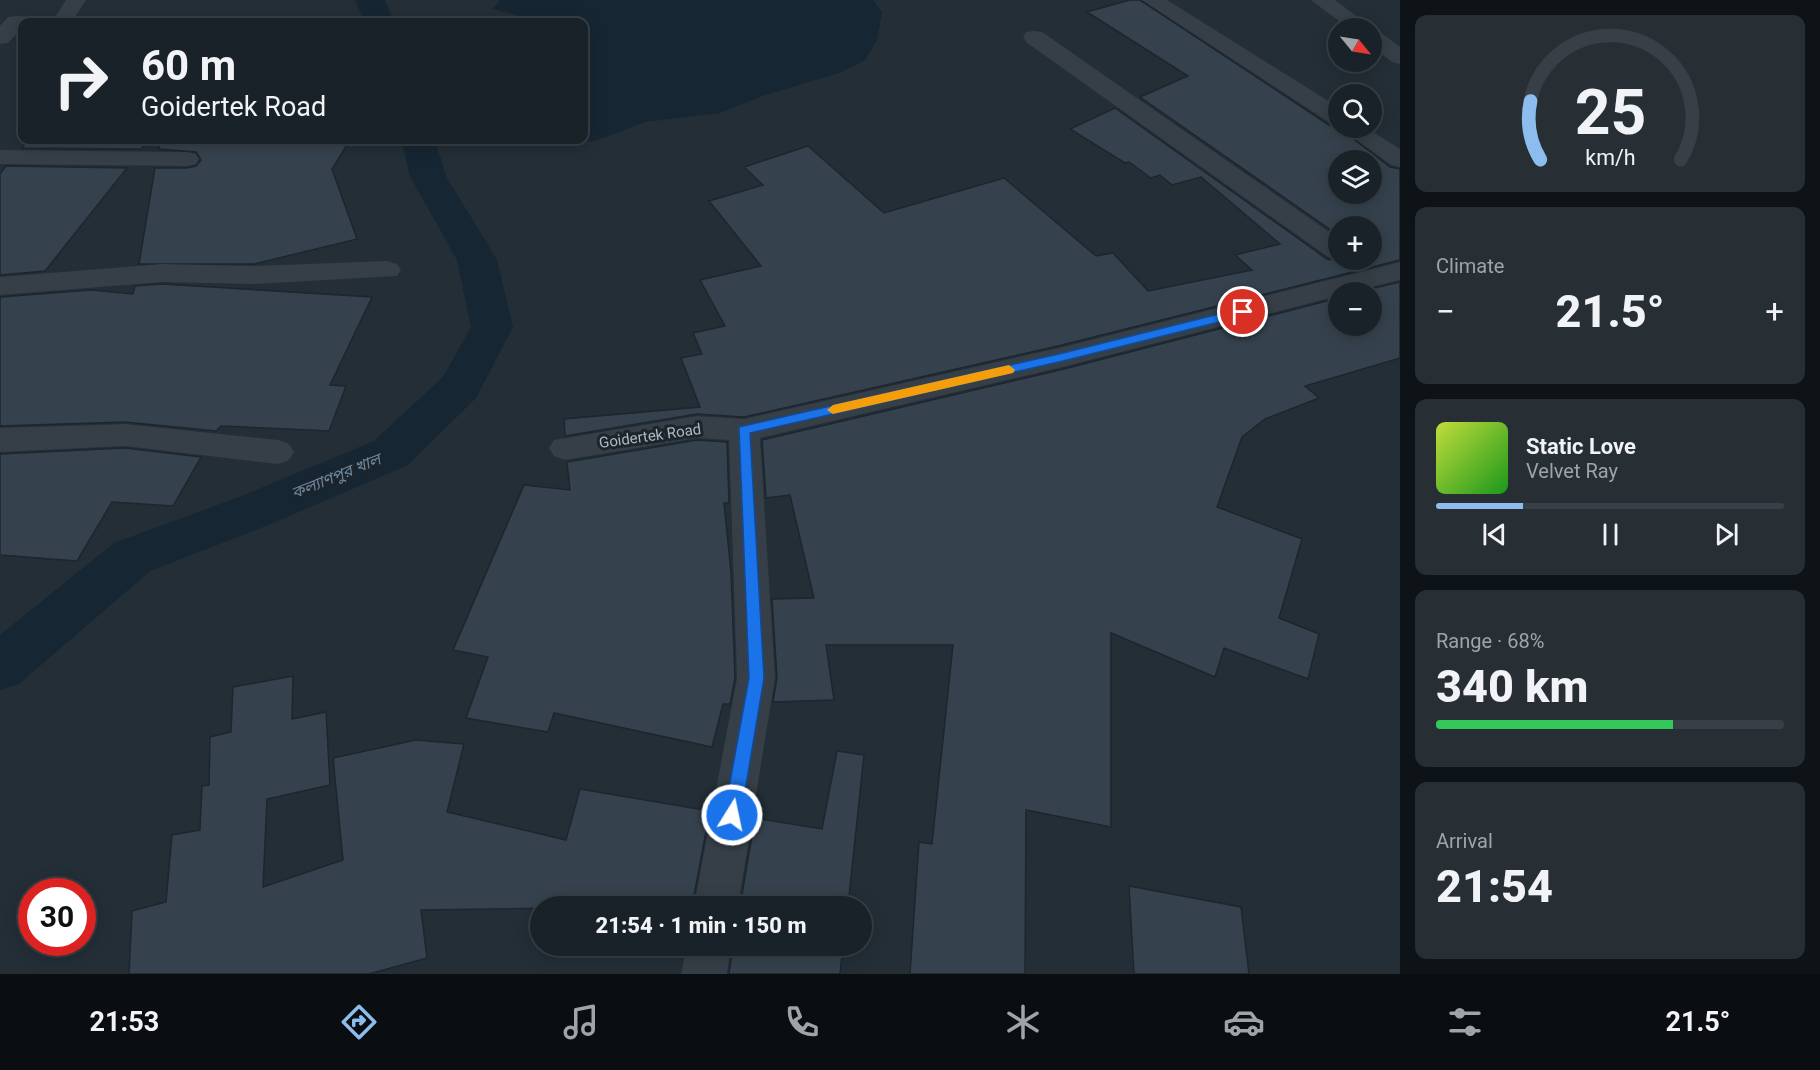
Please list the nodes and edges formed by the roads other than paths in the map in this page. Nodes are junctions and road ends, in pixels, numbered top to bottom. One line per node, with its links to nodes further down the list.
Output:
1 (76, 0): 4 (street)
2 (1152, 0): 11 (street)
3 (1321, 0): 5 (street)
4 (65, 18)
5 (1347, 18)
6 (18, 22): 7 (street)
7 (0, 38)
8 (1034, 38): 17 (street)
9 (1382, 44): 10 (street)
10 (1400, 57)
11 (1328, 111)
12 (1367, 138): 16 (street)
13 (57, 148): 14 (street); 15 (street)
14 (0, 157)
15 (187, 159)
16 (1400, 160)
17 (1328, 244)
18 (387, 270): 20 (street)
19 (1388, 275): 21 (street, Goidertek Road)
20 (0, 286)
21 (744, 430): 23 (street, Goidertek Road); 25 (street)
22 (0, 440): 24 (street)
23 (565, 448)
24 (278, 452)
25 (718, 896)
26 (708, 956): 27 (street)
27 (704, 974)

